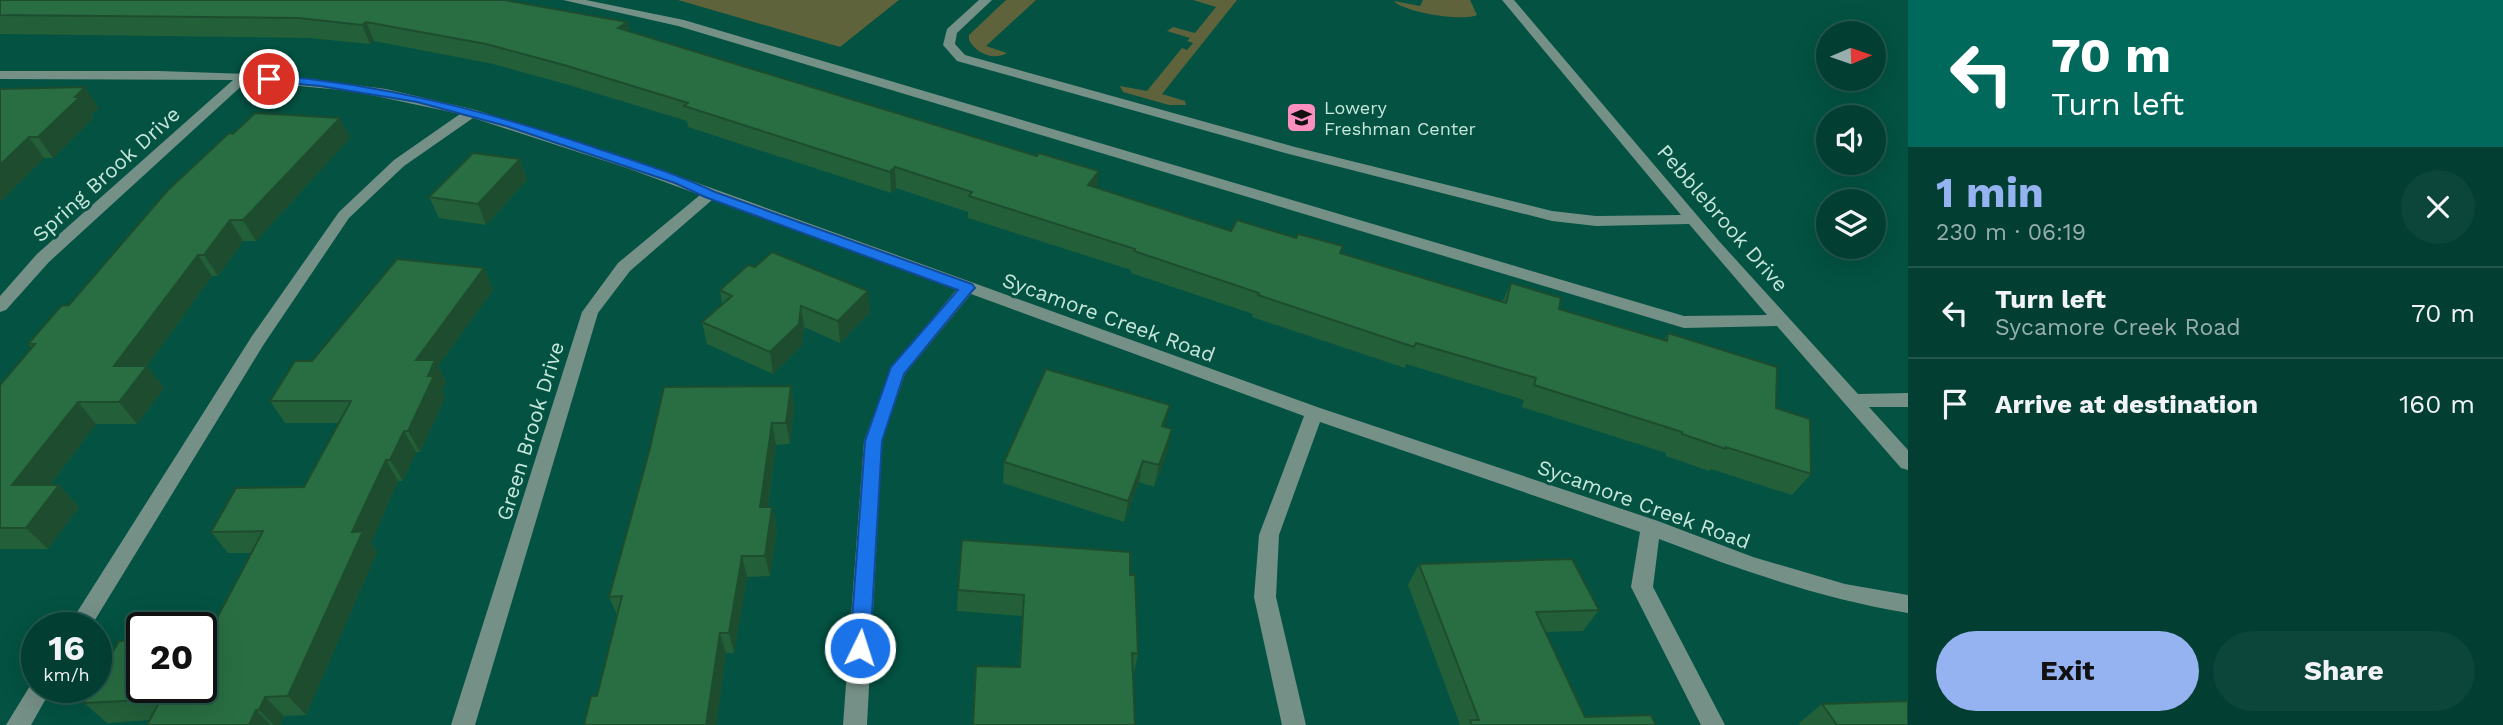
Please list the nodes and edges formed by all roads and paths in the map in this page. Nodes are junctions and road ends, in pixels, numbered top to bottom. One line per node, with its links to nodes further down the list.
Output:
1 (569, 0): 11 (street)
2 (986, 0): 8 (street)
3 (1508, 0): 8 (street, Pebblebrook Drive)
4 (0, 75): 5 (street, Sycamore Creek Road)
5 (244, 77): 6 (street, Sycamore Creek Road); 10 (street, Spring Brook Drive)
6 (471, 113): 7 (street, Sycamore Creek Road); 18 (street)
7 (710, 194): 9 (street, Sycamore Creek Road); 21 (street, Green Brook Drive)
8 (1693, 219): 11 (street, Pebblebrook Drive)
9 (967, 288): 14 (street, Sycamore Creek Road); 22 (street)
10 (0, 306)
11 (1782, 320): 13 (street, Pebblebrook Drive)
12 (1908, 400): 13 (street)
13 (1855, 401): 15 (street, Pebblebrook Drive)
14 (1314, 413): 16 (street, Sycamore Creek Road); 23 (street)
15 (1908, 463)
16 (1651, 527): 17 (street, Sycamore Creek Road); 24 (street)
17 (1908, 604)
18 (88, 612)
19 (32, 703): 20 (street)
20 (18, 725)
21 (463, 725)
22 (855, 725)
23 (1294, 725)
24 (1713, 725)

